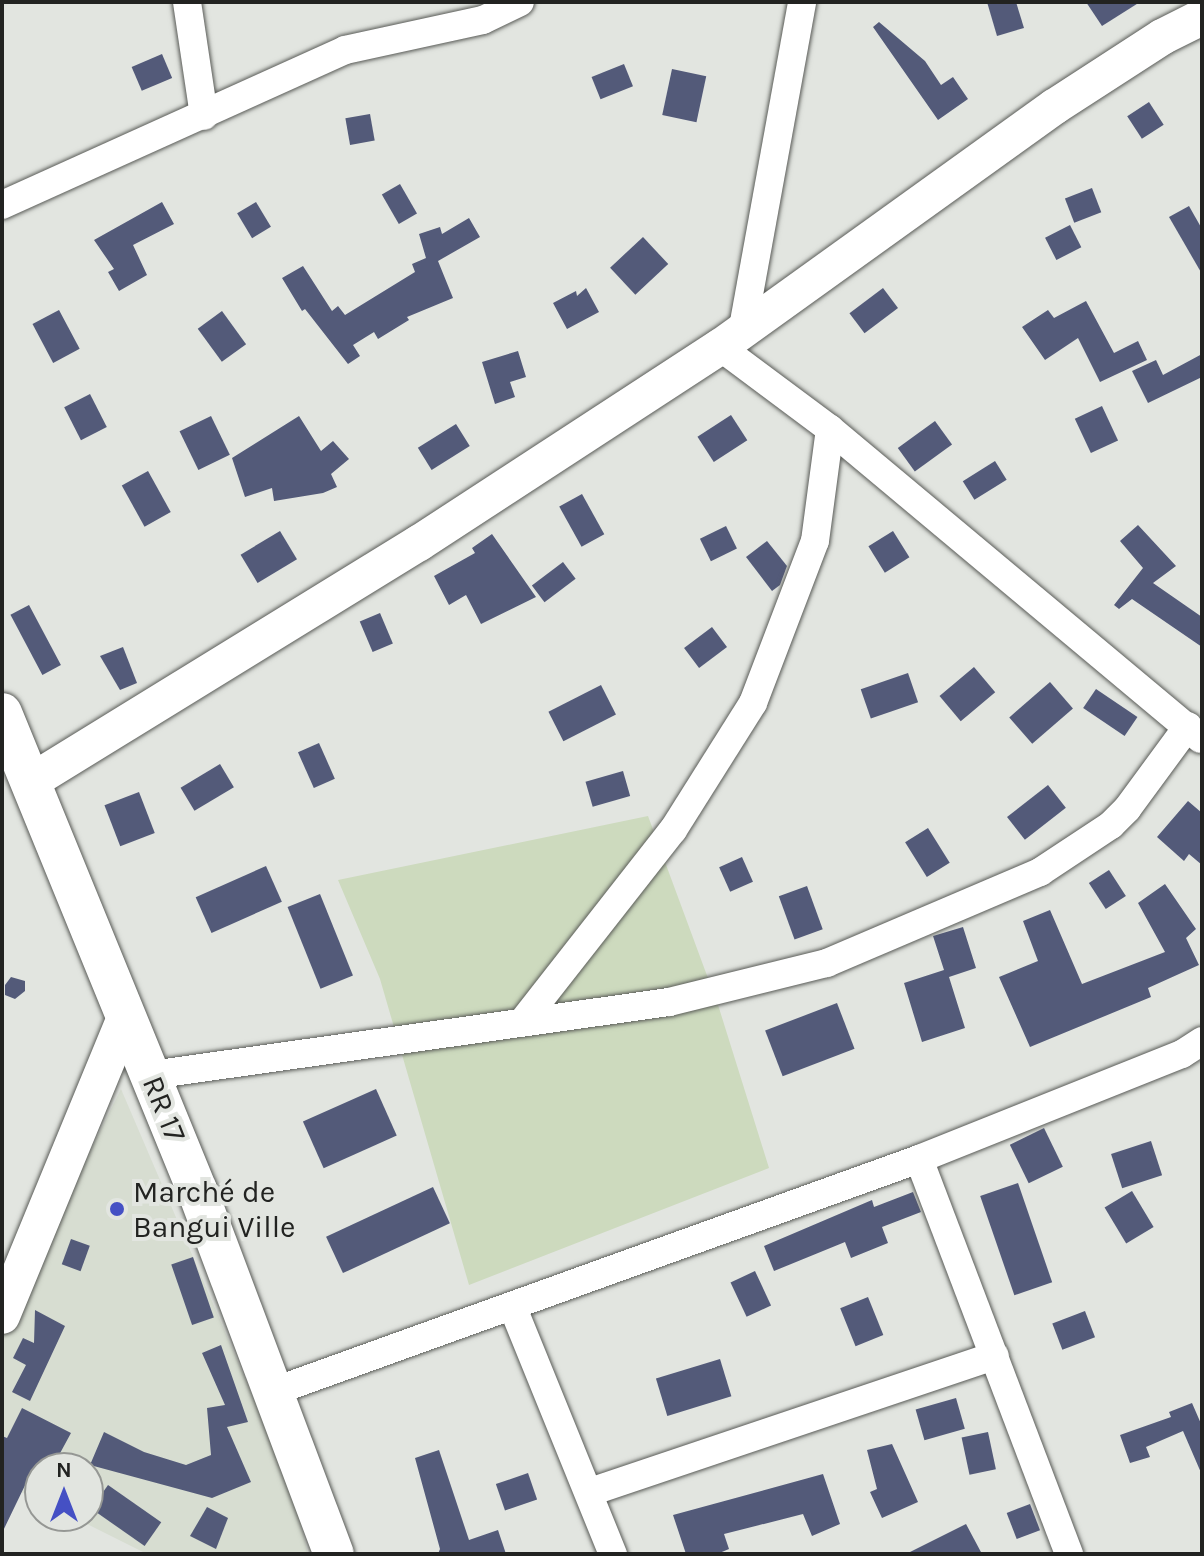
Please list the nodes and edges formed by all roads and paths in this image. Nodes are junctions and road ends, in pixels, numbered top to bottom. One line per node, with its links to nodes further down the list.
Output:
1 (187, 2): 5 (street)
2 (520, 2): 5 (street)
3 (802, 2): 7 (street)
4 (1202, 17): 7 (street)
5 (204, 116): 6 (street)
6 (2, 205)
7 (731, 340): 8 (street); 11 (street)
8 (830, 429): 10 (street); 13 (street)
9 (2, 713): 11 (main road, RR 17 / RR 17)
10 (1195, 733): 13 (street)
11 (32, 781): 12 (main road, RR 17 / RR 17)
12 (126, 1015): 15 (main road, RR 17 / RR 17); 18 (street)
13 (523, 1021): 15 (street)
14 (1202, 1041): 16 (street)
15 (151, 1075): 20 (main road, RR 17 / RR 17)
16 (919, 1159): 17 (street); 19 (street)
17 (513, 1308): 20 (street); 21 (street)
18 (4, 1310)
19 (995, 1356): 21 (street); 24 (street)
20 (275, 1391): 22 (main road, RR 17 / RR 17)
21 (590, 1492): 23 (street)
22 (334, 1554)
23 (613, 1554)
24 (1069, 1554)

